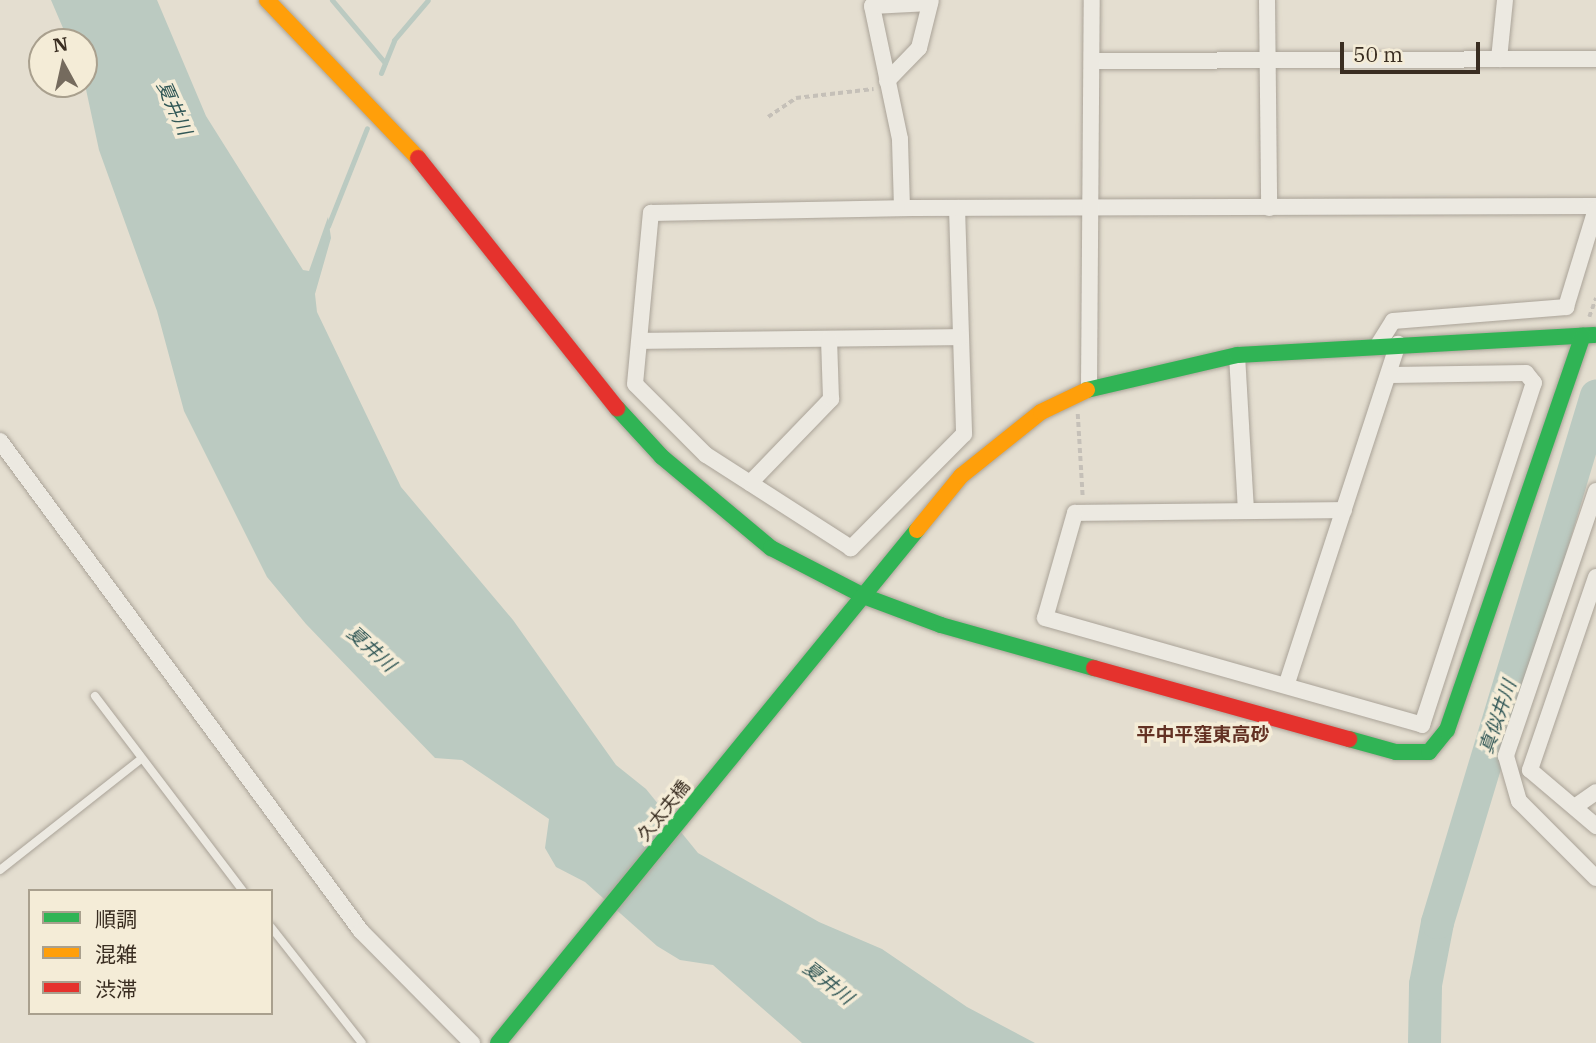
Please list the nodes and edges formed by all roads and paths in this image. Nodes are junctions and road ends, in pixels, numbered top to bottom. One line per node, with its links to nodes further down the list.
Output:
1 (1092, 0): 9 (street)
2 (1267, 0): 8 (street)
3 (1505, 0): 6 (street)
4 (268, 1): 33 (street)
5 (930, 2): 10 (street); 10 (street)
6 (1500, 59): 7 (street); 8 (street)
7 (1596, 59)
8 (1268, 60): 9 (street); 16 (street)
9 (1093, 61): 15 (street)
10 (888, 84): 11 (path); 13 (street)
11 (768, 117)
12 (1596, 207): 16 (street); 22 (street)
13 (902, 208): 14 (street); 20 (street)
14 (957, 208): 15 (street); 18 (street)
15 (1089, 208): 16 (street); 25 (street)
16 (1269, 208)
17 (1590, 335): 21 (street, 久太夫橋); 33 (street)
18 (961, 337): 19 (street); 27 (street)
19 (829, 339): 20 (street); 27 (street)
20 (640, 341): 27 (street)
21 (1398, 344): 22 (street, 久太夫橋); 24 (street)
22 (1378, 345): 23 (street, 久太夫橋)
23 (1237, 355): 25 (street, 久太夫橋); 30 (street)
24 (1391, 375): 29 (street); 34 (street)
25 (1083, 391): 31 (path); 33 (street, 久太夫橋)
26 (0, 441): 45 (street)
27 (750, 483)
28 (1596, 491): 41 (street)
29 (1344, 510): 30 (street); 34 (street)
30 (1246, 511): 31 (street)
31 (1084, 513): 34 (street)
32 (1596, 577): 38 (street)
33 (863, 600): 46 (street, 久太夫橋)
34 (1287, 683)
35 (95, 696): 36 (lane)
36 (141, 760): 40 (lane); 42 (lane)
37 (1596, 792): 38 (street)
38 (1576, 806): 39 (street)
39 (1596, 826)
40 (0, 870)
41 (1596, 878)
42 (241, 889)
43 (273, 930): 44 (lane)
44 (362, 1043)
45 (472, 1043)
46 (498, 1043)

